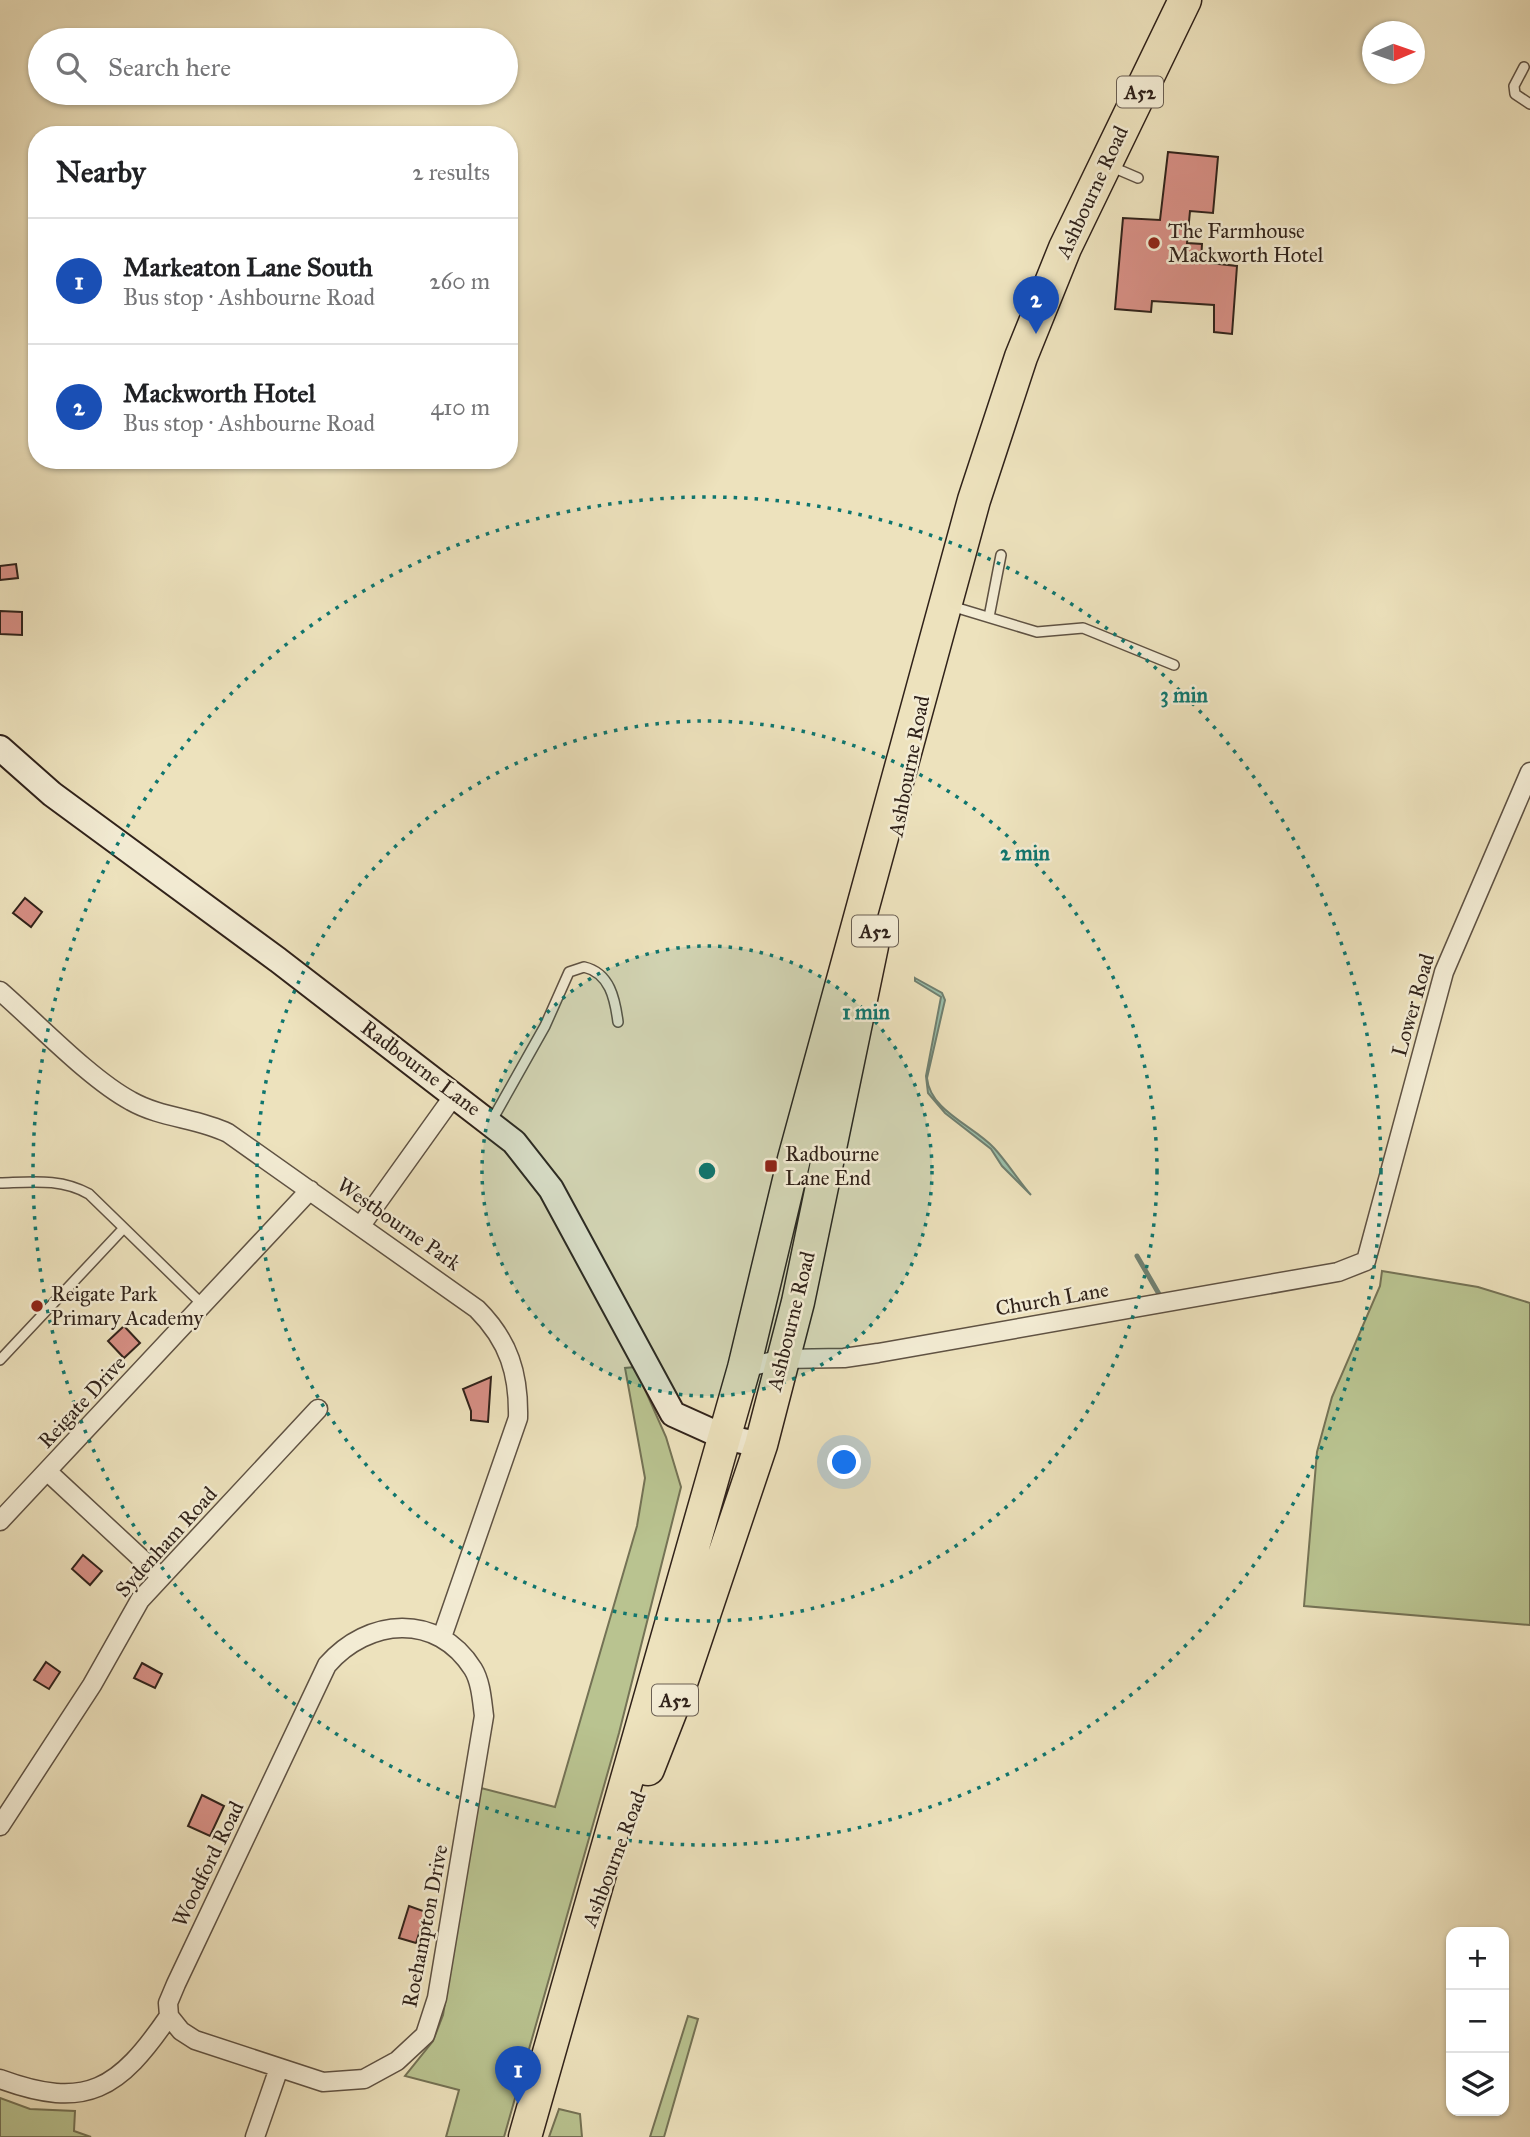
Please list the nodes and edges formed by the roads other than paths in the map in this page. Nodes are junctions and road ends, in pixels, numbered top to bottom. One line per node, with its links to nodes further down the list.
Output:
1 (1185, 0): 4 (highway, Ashbourne Road / A52)
2 (1524, 67): 3 (lane)
3 (1530, 104)
4 (1105, 164): 5 (lane); 7 (highway, Ashbourne Road / A52)
5 (1138, 178)
6 (1001, 555): 8 (lane)
7 (946, 604): 8 (lane); 10 (highway, Ashbourne Road / A52)
8 (989, 617): 9 (lane)
9 (1174, 665)
10 (928, 670): 23 (highway, Ashbourne Road / A52); 25 (highway, Ashbourne Road / A52)
11 (0, 748): 15 (street, Radbourne Lane)
12 (1530, 772): 21 (street, Lower Road)
13 (0, 991): 18 (street, Westbourne Park)
14 (618, 1022): 16 (lane)
15 (455, 1094): 16 (street, Radbourne Lane); 19 (street)
16 (491, 1122): 27 (street, Radbourne Lane)
17 (0, 1183): 20 (lane)
18 (310, 1190): 19 (street, Westbourne Park); 22 (street, Reigate Drive)
19 (362, 1224): 32 (street, Westbourne Park)
20 (123, 1229): 22 (lane); 24 (lane)
21 (1366, 1261): 23 (street, Church Lane)
22 (204, 1307): 29 (street, Reigate Drive)
23 (783, 1359): 25 (street, Church Lane); 28 (highway, Ashbourne Road / A52)
24 (0, 1360)
25 (744, 1368): 27 (highway, Ashbourne Road / A52)
26 (318, 1409): 31 (street, Sydenham Road)
27 (724, 1437): 28 (street, Radbourne Lane); 34 (highway, Ashbourne Road / A52)
28 (761, 1445): 34 (highway, Ashbourne Road / A52)
29 (48, 1472): 30 (street, Reigate Drive); 31 (street)
30 (0, 1521)
31 (160, 1576): 33 (street, Sydenham Road)
32 (442, 1637): 35 (street, Woodford Road); 36 (street, Roehampton Drive)
33 (0, 1826)
34 (579, 1950): 39 (highway, Ashbourne Road / A52)
35 (169, 2016): 36 (street, Roehampton Drive); 37 (street, Woodford Road)
36 (279, 2068): 38 (street)
37 (0, 2079)
38 (255, 2137)
39 (524, 2137)

